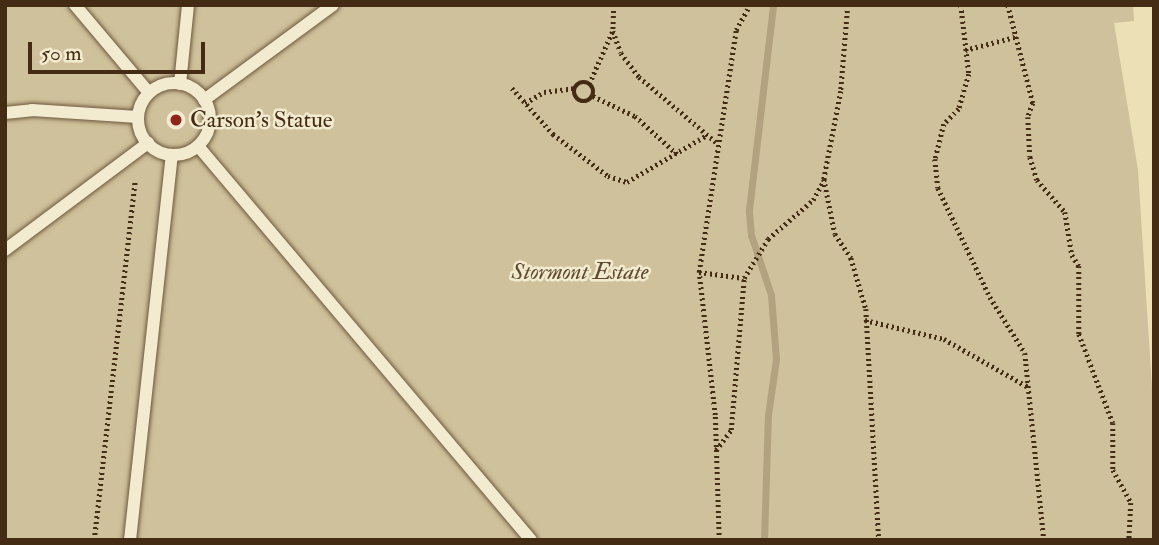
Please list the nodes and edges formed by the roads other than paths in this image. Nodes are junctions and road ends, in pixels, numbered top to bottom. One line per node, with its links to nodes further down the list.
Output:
1 (75, 5): 5 (lane)
2 (188, 5): 4 (lane)
3 (333, 5): 6 (lane)
4 (180, 84): 5 (lane); 6 (lane)
5 (149, 93): 8 (lane)
6 (204, 100): 10 (lane)
7 (5, 113): 8 (lane)
8 (138, 117): 9 (lane)
9 (148, 143): 11 (lane); 12 (lane)
10 (198, 146): 11 (lane); 14 (lane)
11 (172, 155): 13 (lane)
12 (5, 250)
13 (130, 540)
14 (531, 540)

